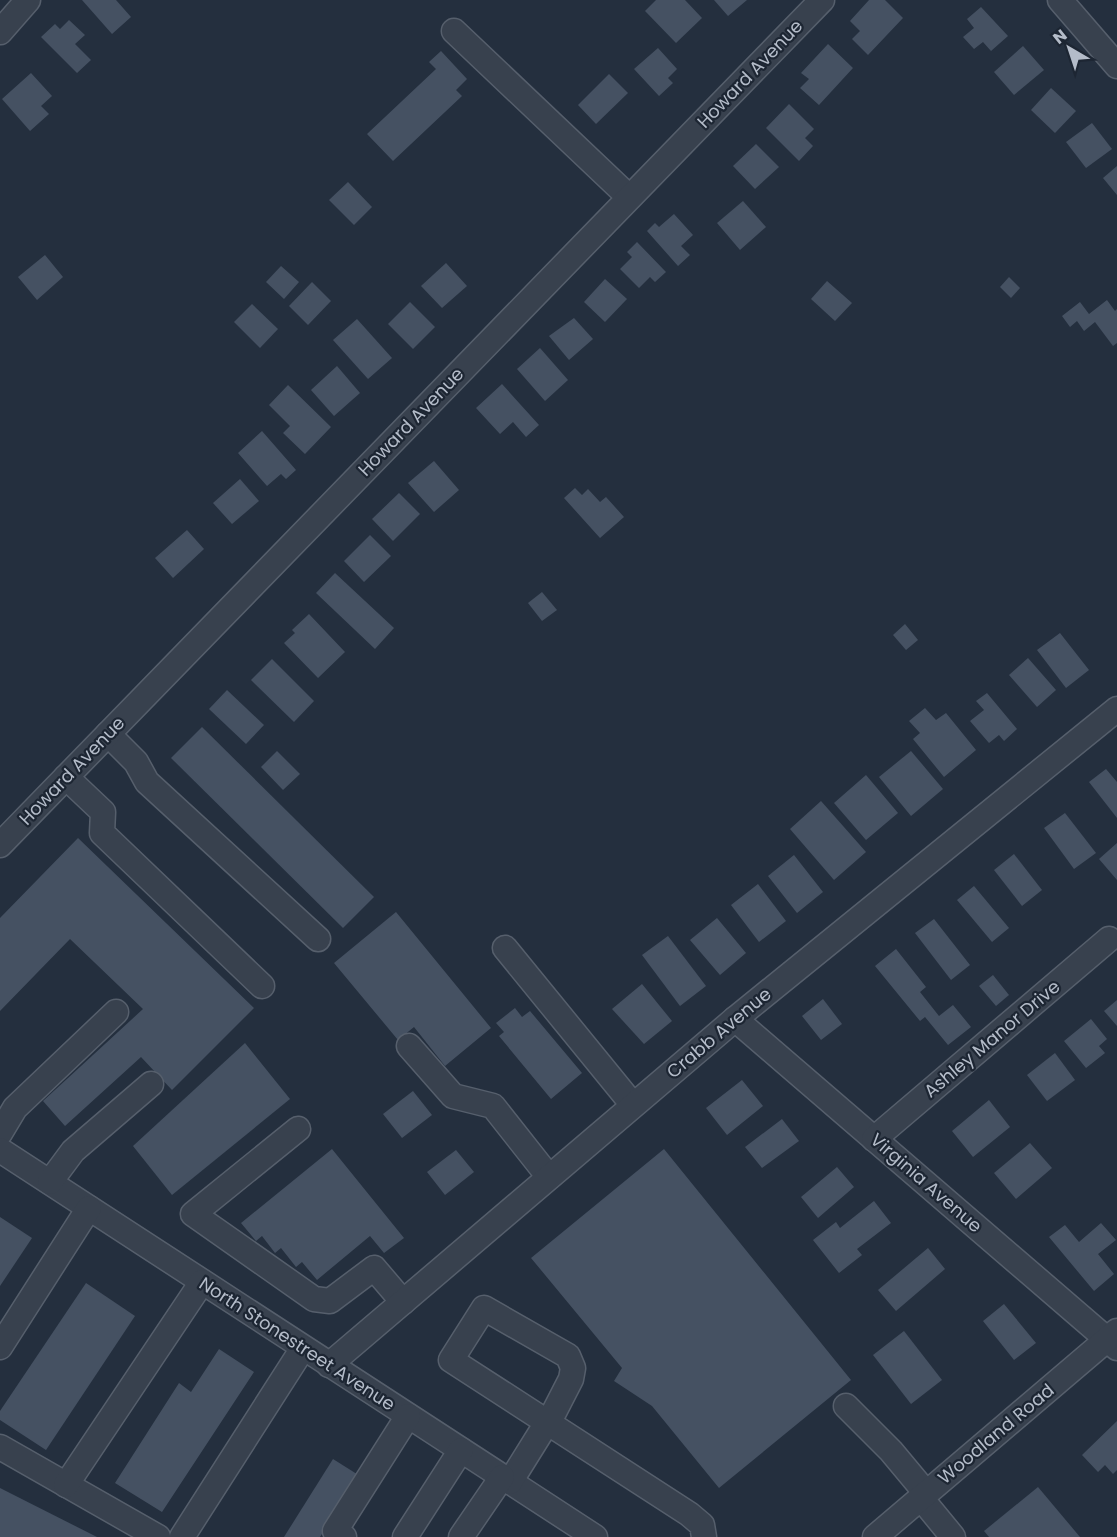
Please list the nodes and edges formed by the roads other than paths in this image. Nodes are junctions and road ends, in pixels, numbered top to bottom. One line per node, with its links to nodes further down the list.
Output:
1 (28, 0): 5 (street)
2 (822, 0): 7 (street, Howard Avenue)
3 (1060, 0): 6 (street)
4 (454, 31): 7 (street)
5 (0, 32)
6 (1112, 50)
7 (629, 197): 9 (street, Howard Avenue)
8 (1115, 716): 17 (street, Crabb Avenue)
9 (108, 734): 10 (street, Howard Avenue); 12 (street)
10 (66, 777): 11 (street, Howard Avenue); 15 (street)
11 (0, 845)
12 (318, 939)
13 (1109, 939): 23 (street, Ashley Manor Drive)
14 (505, 948): 20 (street)
15 (262, 986)
16 (116, 1012): 22 (street)
17 (735, 1019): 20 (street, Crabb Avenue); 23 (street, Virginia Avenue)
18 (409, 1046): 25 (street)
19 (152, 1084): 26 (street)
20 (633, 1106): 25 (street, Crabb Avenue)
21 (298, 1129): 29 (street)
22 (0, 1133)
23 (874, 1138): 30 (street, Virginia Avenue)
24 (0, 1150): 26 (street, North Stonestreet Avenue)
25 (549, 1177): 29 (street, Crabb Avenue)
26 (50, 1182): 27 (street, North Stonestreet Avenue)
27 (89, 1208): 28 (street, North Stonestreet Avenue); 31 (street)
28 (202, 1282): 32 (street, North Stonestreet Avenue); 40 (street)
29 (403, 1302): 33 (street, Crabb Avenue)
30 (1114, 1340): 41 (street, Woodland Road)
31 (0, 1347)
32 (303, 1348): 33 (street, North Stonestreet Avenue); 44 (street)
33 (329, 1365): 35 (street, North Stonestreet Avenue)
34 (846, 1406): 41 (street)
35 (408, 1416): 38 (street, North Stonestreet Avenue); 45 (street)
36 (548, 1421): 36 (street); 39 (street); 49 (street)
37 (0, 1448): 40 (street)
38 (461, 1450): 39 (street, North Stonestreet Avenue); 46 (street)
39 (506, 1479): 42 (street, North Stonestreet Avenue); 47 (street)
40 (66, 1485): 43 (street)
41 (924, 1496): 50 (street, Woodland Road); 51 (street)
42 (564, 1529): 48 (street, North Stonestreet Avenue)
43 (158, 1537)
44 (182, 1537)
45 (344, 1537)
46 (405, 1537)
47 (461, 1537)
48 (595, 1537)
49 (704, 1537)
50 (875, 1537)
51 (953, 1537)

